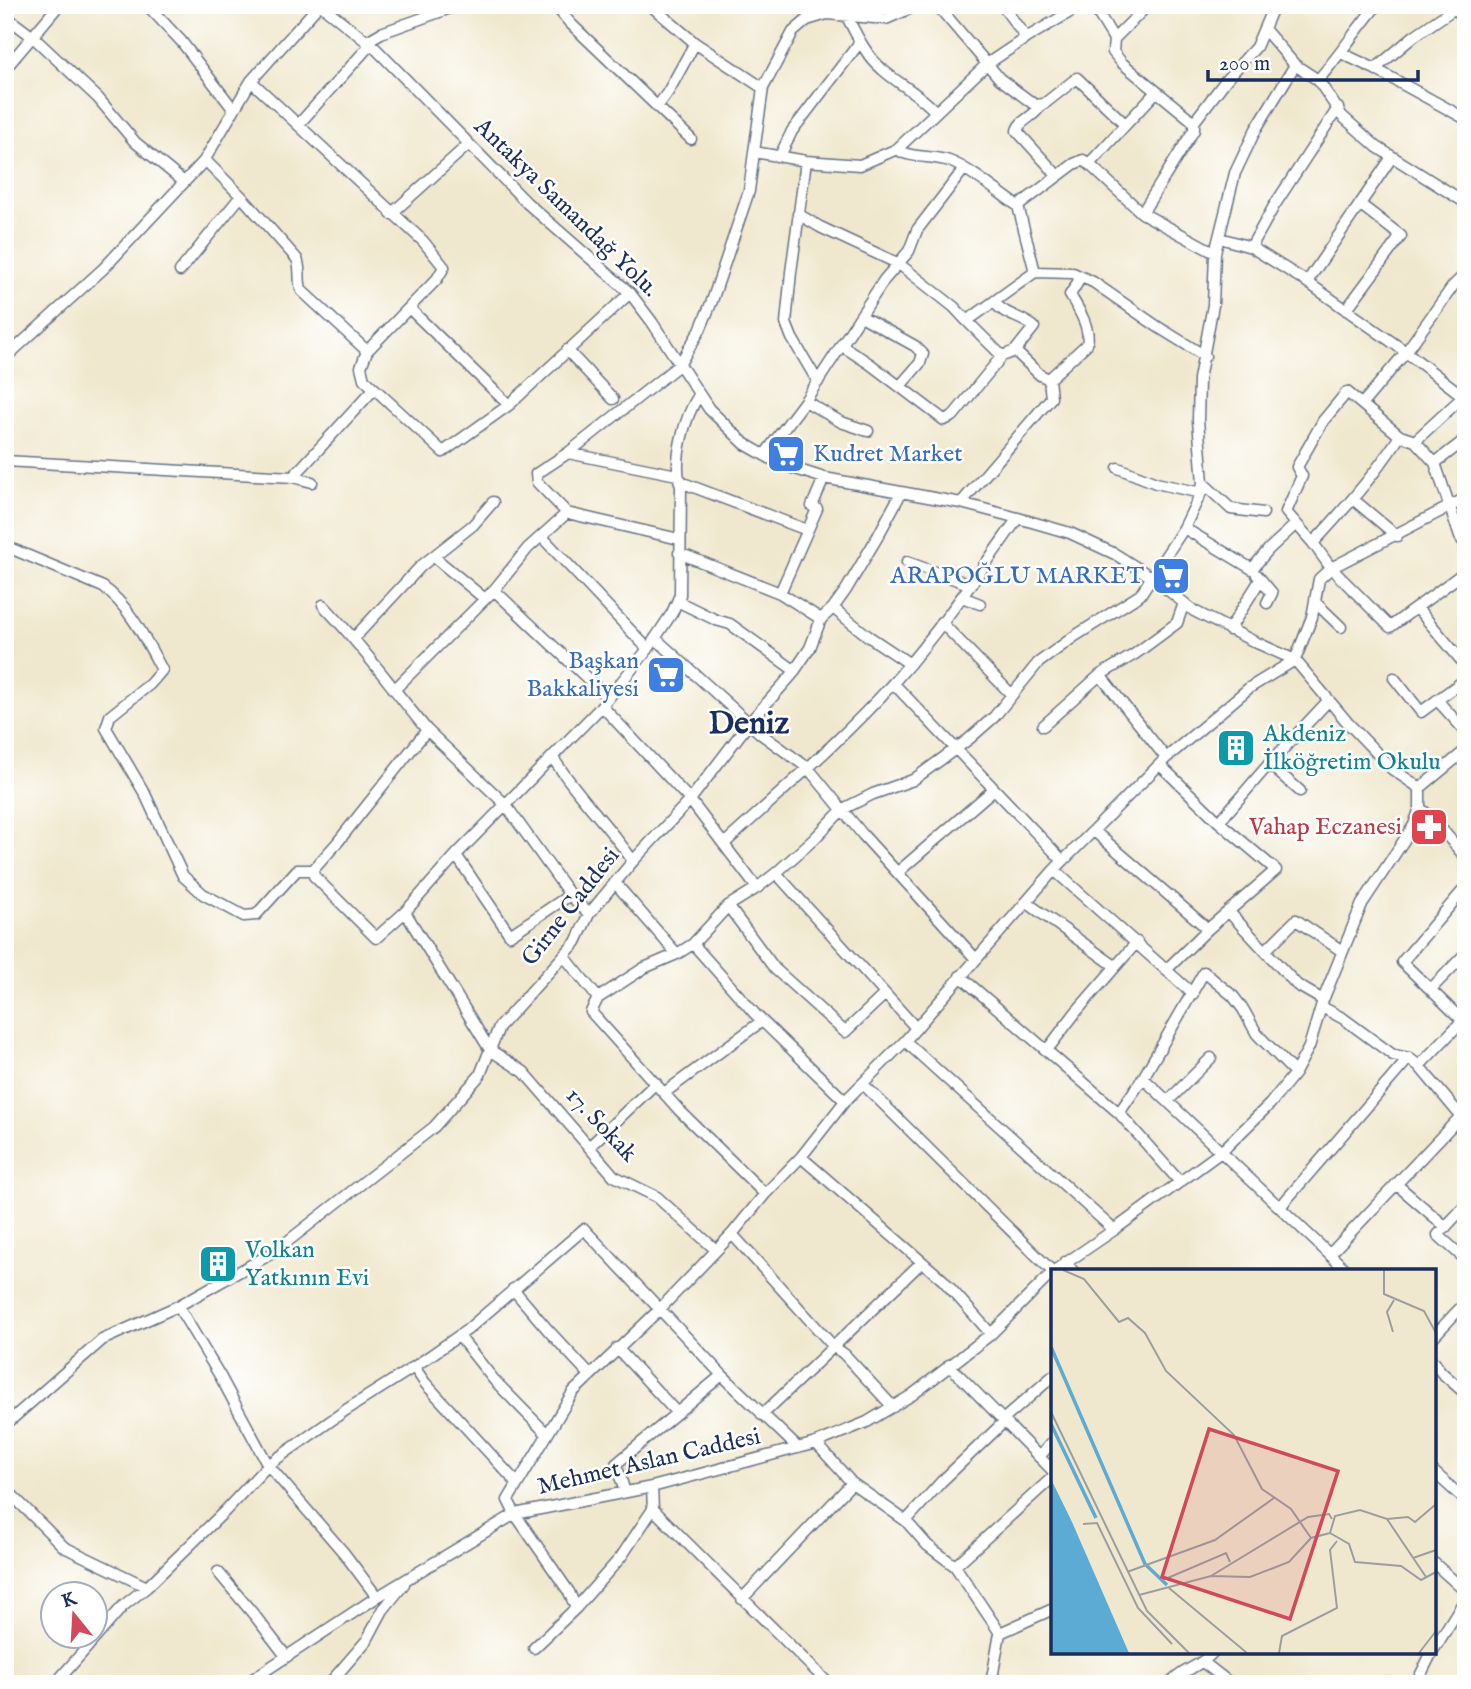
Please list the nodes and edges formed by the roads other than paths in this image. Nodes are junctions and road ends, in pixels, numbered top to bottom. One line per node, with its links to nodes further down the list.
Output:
1 (59, 5): 24 (street)
2 (320, 5): 28 (street, Antakya Samandağ Yolu.); 36 (street)
3 (416, 5): 20 (street)
4 (459, 5): 20 (street)
5 (555, 5): 40 (street)
6 (650, 5): 29 (street)
7 (810, 5): 21 (street)
8 (918, 5): 18 (street)
9 (937, 5): 31 (street)
10 (1002, 5): 25 (street)
11 (1082, 5): 25 (street)
12 (1093, 5): 26 (street)
13 (1148, 5): 26 (street)
14 (1274, 5): 23 (street)
15 (1377, 5): 30 (street)
16 (149, 6): 42 (street)
17 (1453, 7): 22 (street); 34 (street)
18 (846, 15): 21 (street); 27 (street)
19 (5, 16): 24 (street)
20 (422, 18): 28 (street)
21 (807, 20): 37 (street)
22 (1466, 20)
23 (1265, 30): 32 (street); 45 (street)
24 (33, 37): 33 (street); 59 (street)
25 (1026, 38): 31 (street)
26 (1114, 39): 38 (street)
27 (860, 42): 43 (street); 52 (street)
28 (369, 43): 47 (street); 49 (street, Antakya Samandağ Yolu.)
29 (695, 43): 37 (street); 40 (street)
30 (1341, 53): 34 (street); 35 (street)
31 (987, 64): 39 (street); 43 (street)
32 (1295, 65): 35 (street); 67 (street)
33 (5, 69)
34 (1375, 69): 44 (street)
35 (1318, 80): 41 (street)
36 (251, 81): 42 (street); 47 (street)
37 (763, 88): 51 (street)
38 (1156, 92): 45 (street); 46 (street)
39 (1040, 106): 46 (street); 58 (street)
40 (657, 107): 48 (street)
41 (1338, 108): 53 (street); 68 (street)
42 (234, 110): 54 (street)
43 (935, 111): 50 (street)
44 (1466, 119)
45 (1194, 122): 64 (street)
46 (1125, 124): 56 (street)
47 (298, 125): 65 (street)
48 (691, 139)
49 (469, 144): 65 (street); 76 (street, Antakya Samandağ Yolu.)
50 (897, 149): 55 (street); 57 (street)
51 (754, 152): 52 (street); 90 (street)
52 (780, 156): 55 (street)
53 (1392, 157): 61 (street); 62 (street)
54 (205, 160): 59 (street); 60 (street)
55 (806, 161): 66 (street)
56 (1089, 164): 58 (street); 64 (street)
57 (964, 169): 63 (street); 70 (street)
58 (1057, 175): 63 (street)
59 (184, 182): 89 (street)
60 (241, 196): 71 (street); 84 (street)
61 (1466, 203)
62 (1361, 205): 75 (street); 79 (street)
63 (1018, 206): 72 (street)
64 (1142, 213): 69 (street)
65 (391, 214): 78 (street)
66 (798, 214): 70 (street); 92 (street)
67 (1220, 238): 68 (street); 69 (street)
68 (1251, 247): 75 (street)
69 (1215, 253): 88 (street)
70 (899, 264): 80 (street); 81 (street)
71 (180, 271)
72 (1035, 272): 74 (street); 77 (street)
73 (1466, 273): 86 (street)
74 (1081, 277): 88 (street); 91 (street)
75 (1307, 282): 79 (street)
76 (630, 293): 83 (street); 90 (street, Antakya Samandağ Yolu.)
77 (994, 302): 81 (street); 85 (street)
78 (410, 309): 84 (street); 100 (street)
79 (1346, 310): 86 (street)
80 (861, 316): 82 (street); 93 (street)
81 (967, 321): 87 (street)
82 (841, 345): 92 (street); 93 (street)
83 (567, 350): 97 (street); 100 (street)
84 (367, 351): 94 (street)
85 (1016, 351): 87 (street); 91 (street)
86 (1406, 352): 96 (street); 99 (street)
87 (1002, 356): 93 (street)
88 (1205, 356): 114 (street)
89 (5, 358)
90 (679, 365): 95 (street, Antakya Samandağ Yolu.); 105 (street)
91 (1049, 379): 119 (street)
92 (818, 382): 98 (street)
93 (900, 386)
94 (373, 389): 100 (street); 111 (street)
95 (699, 395): 106 (street, Antakya Samandağ Yolu.); 110 (street)
96 (1464, 395): 104 (street)
97 (613, 399)
98 (805, 401): 101 (street); 106 (street)
99 (1363, 404): 102 (street); 124 (street)
100 (509, 405)
101 (868, 431)
102 (1400, 436): 104 (street); 117 (street)
103 (1466, 439): 108 (street)
104 (1415, 441): 108 (street)
105 (568, 453): 110 (street); 121 (street)
106 (765, 454): 112 (street, Antakya Samandağ Yolu.)
107 (5, 461): 111 (street)
108 (1435, 463): 120 (street)
109 (1118, 467): 114 (street)
110 (677, 475): 126 (street); 129 (street)
111 (293, 477): 113 (street)
112 (824, 478): 115 (street, Antakya Samandağ Yolu.); 126 (street)
113 (312, 482)
114 (1202, 488): 122 (street); 125 (street)
115 (901, 493): 119 (street, Antakya Samandağ Yolu.); 152 (street, Girne Caddesi)
116 (1466, 498): 120 (street)
117 (1354, 500): 127 (street); 130 (street)
118 (493, 502): 134 (street)
119 (961, 503): 123 (street, Antakya Samandağ Yolu.)
120 (1450, 505): 127 (street); 131 (street)
121 (567, 513): 128 (street); 129 (street)
122 (1263, 513)
123 (1018, 518): 139 (street, Antakya Samandağ Yolu.); 141 (street)
124 (1296, 524): 130 (street); 137 (street)
125 (1184, 528): 137 (street); 139 (street)
126 (807, 530): 143 (street)
127 (1396, 536): 136 (street)
128 (542, 537): 142 (street); 160 (street)
129 (679, 539): 133 (street)
130 (1313, 543): 136 (street)
131 (1466, 545)
132 (5, 546): 199 (street)
133 (679, 553): 143 (street); 146 (street)
134 (434, 557): 145 (street); 158 (street)
135 (907, 562): 141 (street)
136 (1331, 568): 147 (street); 153 (street)
137 (1252, 569): 140 (street)
138 (1466, 571): 153 (street)
139 (1153, 578): 148 (street, Antakya Samandağ Yolu.); 170 (street)
140 (1260, 580): 149 (street); 157 (street)
141 (971, 584): 144 (street)
142 (494, 590): 145 (street); 173 (street)
143 (780, 593): 154 (street)
144 (962, 597): 150 (street); 155 (street)
145 (485, 598): 169 (street)
146 (679, 602): 159 (street); 164 (street)
147 (1315, 602): 156 (street); 161 (street)
148 (1184, 603): 157 (street, Antakya Samandağ Yolu.); 165 (street)
149 (1267, 603)
150 (980, 604)
151 (323, 606): 158 (street)
152 (833, 608): 154 (street, Girne Caddesi); 162 (street)
153 (1417, 608): 163 (street)
154 (821, 619): 164 (street, Girne Caddesi)
155 (941, 622): 162 (street); 170 (street)
156 (1341, 627)
157 (1229, 630): 161 (street, Antakya Samandağ Yolu.)
158 (355, 637): 169 (street)
159 (655, 638): 160 (street); 174 (street)
160 (648, 649): 173 (street)
161 (1295, 660): 171 (street, Antakya Samandağ Yolu.); 181 (street)
162 (910, 664): 168 (street)
163 (1466, 666)
164 (794, 670): 174 (street, Girne Caddesi)
165 (1100, 676): 175 (street); 181 (street)
166 (1394, 678): 172 (street)
167 (1466, 679): 172 (street)
168 (893, 683): 178 (street); 183 (street)
169 (394, 690): 176 (street)
170 (1011, 694): 178 (street)
171 (1329, 700): 182 (street); 184 (street, Antakya Samandağ Yolu.)
172 (1437, 700): 177 (street)
173 (605, 702): 180 (street); 187 (street)
174 (749, 723): 183 (street); 187 (street, Girne Caddesi)
175 (1043, 726)
176 (427, 730): 188 (street); 199 (street)
177 (1466, 732)
178 (955, 748): 185 (street); 190 (street)
179 (1466, 750): 184 (street)
180 (553, 758): 188 (street); 197 (street)
181 (1163, 762): 191 (street); 192 (street)
182 (1269, 764): 186 (street); 191 (street)
183 (808, 768): 190 (street); 193 (street)
184 (1420, 788): 189 (street, Mehmet Aslan Caddesi)
185 (993, 790): 198 (street); 201 (street)
186 (1300, 791)
187 (690, 800): 193 (street); 197 (street, Girne Caddesi)
188 (505, 804): 195 (street); 206 (street)
189 (1420, 808): 194 (street); 216 (street, Mehmet Aslan Caddesi)
190 (843, 809): 201 (street); 202 (street)
191 (1219, 822): 209 (street)
192 (1094, 831): 198 (street); 212 (street)
193 (724, 844): 205 (street)
194 (1462, 845): 196 (street)
195 (456, 855): 206 (street); 210 (street)
196 (1466, 858)
197 (633, 861): 203 (street, Girne Caddesi)
198 (1063, 861): 200 (street)
199 (313, 870): 210 (street)
200 (1054, 870): 207 (street); 213 (street)
201 (898, 872): 220 (street)
202 (776, 873): 205 (street); 226 (street)
203 (616, 884): 211 (street, Girne Caddesi); 218 (street)
204 (1466, 887): 224 (street)
205 (757, 888): 208 (street)
206 (570, 895): 211 (street)
207 (1026, 902): 220 (street); 221 (street)
208 (728, 906): 214 (street); 226 (street)
209 (1228, 911): 212 (street); 215 (street)
210 (405, 912): 233 (street)
211 (589, 914): 219 (street, Girne Caddesi)
212 (1208, 929): 222 (street)
213 (1137, 942): 221 (street); 222 (street)
214 (693, 944): 218 (street); 230 (street)
215 (1265, 951): 216 (street); 228 (street)
216 (1342, 951): 228 (street, Mehmet Aslan Caddesi)
217 (1466, 953): 224 (street)
218 (677, 954): 227 (street)
219 (564, 956): 227 (street); 233 (street, Girne Caddesi)
220 (975, 957): 223 (street)
221 (1115, 966): 234 (street)
222 (1166, 970): 225 (street)
223 (960, 976): 231 (street); 234 (street)
224 (1431, 989): 229 (street)
225 (1193, 994): 238 (street); 239 (street)
226 (884, 995): 231 (street)
227 (598, 998): 240 (street)
228 (1323, 1004): 236 (street); 238 (street, Mehmet Aslan Caddesi)
229 (1464, 1019): 237 (street)
230 (762, 1021): 242 (street); 243 (street)
231 (916, 1028): 232 (street)
232 (905, 1041): 241 (street); 256 (street)
233 (490, 1050): 247 (street, 17. Sokak); 270 (street, Girne Caddesi)
234 (1047, 1050): 245 (street)
235 (1211, 1058): 244 (street)
236 (1409, 1058): 237 (street); 254 (street)
237 (1419, 1066): 246 (street)
238 (1296, 1073): 248 (street, Mehmet Aslan Caddesi)
239 (1143, 1078): 244 (street); 245 (street)
240 (656, 1083): 242 (street); 247 (street)
241 (863, 1084): 243 (street); 263 (street)
242 (664, 1093): 252 (street)
243 (845, 1101): 249 (street)
244 (1168, 1101): 248 (street)
245 (1119, 1113): 250 (street)
246 (1464, 1119): 251 (street)
247 (590, 1146): 258 (street, 17. Sokak)
248 (1221, 1152): 250 (street, Mehmet Aslan Caddesi); 254 (street)
249 (801, 1157): 252 (street); 261 (street)
250 (1180, 1182): 256 (street, Mehmet Aslan Caddesi)
251 (1396, 1184): 255 (street); 259 (street)
252 (765, 1194): 257 (street)
253 (1466, 1205): 255 (street)
254 (1280, 1207): 259 (street)
255 (1446, 1227): 260 (street)
256 (1114, 1230): 262 (street, Mehmet Aslan Caddesi)
257 (732, 1234): 258 (street); 275 (street)
258 (716, 1250): 271 (street)
259 (1330, 1254): 266 (street)
260 (1466, 1260)
261 (922, 1262): 272 (street); 275 (street)
262 (1065, 1262): 264 (street, Mehmet Aslan Caddesi); 265 (street)
263 (1052, 1269)
264 (1056, 1269)
265 (1071, 1269)
266 (1345, 1269)
267 (1051, 1274): 272 (street, Mehmet Aslan Caddesi)
268 (513, 1289): 271 (street); 274 (street); 279 (street)
269 (1466, 1302): 273 (street)
270 (178, 1306): 288 (street, Girne Caddesi); 294 (street)
271 (659, 1310): 276 (street); 281 (street)
272 (991, 1334): 277 (street, Mehmet Aslan Caddesi)
273 (1436, 1334)
274 (458, 1336): 278 (street); 289 (street)
275 (834, 1347): 284 (street); 286 (street)
276 (617, 1348): 279 (street); 285 (street)
277 (949, 1366): 284 (street, Mehmet Aslan Caddesi); 287 (street)
278 (414, 1367): 294 (street); 298 (street)
279 (589, 1374): 289 (street)
280 (1438, 1374): 283 (street)
281 (722, 1375): 285 (street); 286 (street)
282 (1051, 1378): 287 (street)
283 (1466, 1395)
284 (893, 1407): 290 (street, Mehmet Aslan Caddesi)
285 (677, 1413): 302 (street)
286 (762, 1415): 292 (street)
287 (1004, 1420): 293 (street); 306 (street)
288 (5, 1425)
289 (547, 1434): 298 (street)
290 (816, 1443): 292 (street, Mehmet Aslan Caddesi); 299 (street)
291 (1051, 1443): 293 (street)
292 (797, 1448): 300 (street, Mehmet Aslan Caddesi)
293 (1039, 1457): 295 (street)
294 (268, 1465): 311 (street); 313 (street)
295 (1051, 1469)
296 (1436, 1474): 303 (street)
297 (1051, 1479): 308 (street)
298 (517, 1483): 305 (street)
299 (852, 1483): 306 (street); 315 (street)
300 (652, 1487): 302 (street, Mehmet Aslan Caddesi); 304 (street)
301 (5, 1488): 311 (street)
302 (625, 1492): 305 (street, Mehmet Aslan Caddesi)
303 (1466, 1501)
304 (653, 1508): 315 (street); 316 (street)
305 (515, 1514): 310 (street, Mehmet Aslan Caddesi); 316 (street)
306 (906, 1521): 308 (street)
307 (1436, 1565): 312 (street)
308 (955, 1566): 318 (street)
309 (218, 1572): 323 (street)
310 (409, 1577): 313 (street, Mehmet Aslan Caddesi); 327 (street)
311 (146, 1587): 325 (street)
312 (1466, 1592)
313 (377, 1597): 323 (street, Mehmet Aslan Caddesi)
314 (1466, 1598): 319 (street)
315 (742, 1599): 328 (street)
316 (576, 1608): 320 (street)
317 (1051, 1610): 318 (street)
318 (1000, 1633): 329 (street)
319 (1436, 1646)
320 (534, 1648)
321 (1211, 1654): 324 (street)
322 (1431, 1654): 332 (street)
323 (286, 1656): 326 (street, Mehmet Aslan Caddesi)
324 (1204, 1663): 330 (street); 331 (street)
325 (55, 1684)
326 (246, 1684)
327 (329, 1684)
328 (829, 1684)
329 (990, 1684)
330 (1170, 1684)
331 (1231, 1684)
332 (1416, 1684)

